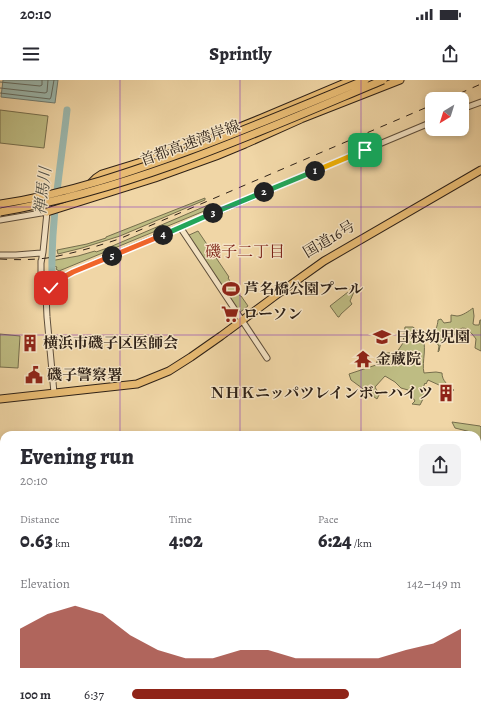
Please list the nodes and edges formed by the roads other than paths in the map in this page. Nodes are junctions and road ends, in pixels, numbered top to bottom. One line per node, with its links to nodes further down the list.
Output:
1 (352, 80): 6 (highway)
2 (365, 80): 14 (highway, 首都高速湾岸線, bridge)
3 (383, 80): 16 (highway, 首都高速湾岸線, bridge)
4 (400, 80): 8 (highway)
5 (481, 102): 7 (street)
6 (294, 104): 11 (highway); 14 (highway, bridge)
7 (469, 106)
8 (301, 119): 13 (highway); 16 (highway, bridge)
9 (425, 125): 19 (street)
10 (481, 166): 25 (highway, 国道16号)
11 (124, 168): 13 (highway); 15 (highway)
12 (481, 170): 25 (highway, 国道16号)
13 (132, 186): 15 (highway)
14 (0, 205)
15 (68, 205): 17 (highway)
16 (0, 211)
17 (47, 212): 18 (street); 20 (street)
18 (0, 220)
19 (180, 227): 24 (street); 25 (street)
20 (44, 242): 21 (street); 23 (street)
21 (42, 253): 22 (street); 23 (street)
22 (0, 255)
23 (41, 263): 24 (street)
24 (46, 295): 27 (street)
25 (240, 319): 26 (street); 27 (highway, 国道16号)
26 (267, 358)
27 (54, 393): 28 (highway, 国道16号)
28 (0, 399)

